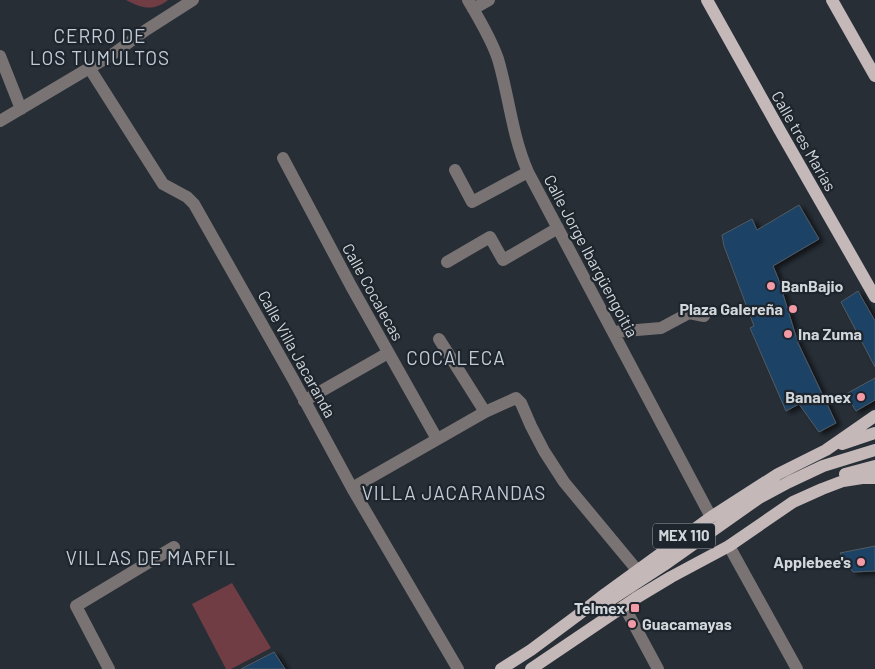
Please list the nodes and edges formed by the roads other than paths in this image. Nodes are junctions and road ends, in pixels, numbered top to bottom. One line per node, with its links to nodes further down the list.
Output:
1 (193, 0): 7 (street)
2 (489, 0): 5 (street)
3 (832, 0): 8 (main road)
4 (710, 1): 16 (main road, Calle tres Marías)
5 (471, 4): 13 (street, Calle Jorge Ibargüengoitia)
6 (0, 56): 9 (street)
7 (90, 69): 9 (street); 21 (street, Calle Villa Jacaranda)
8 (875, 76)
9 (22, 109): 10 (street)
10 (0, 121)
11 (283, 158): 20 (street, Calle Cocalecas)
12 (455, 170): 13 (street)
13 (528, 172): 14 (street, Calle Jorge Ibargüengoitia)
14 (558, 228): 15 (street); 18 (street, Calle Jorge Ibargüengoitia)
15 (447, 262)
16 (875, 297)
17 (704, 316): 18 (street)
18 (613, 332): 32 (street, Calle Jorge Ibargüengoitia)
19 (439, 339): 22 (street)
20 (388, 352): 21 (street); 25 (street, Calle Cocalecas)
21 (304, 401): 30 (street, Calle Villa Jacaranda)
22 (485, 412): 25 (street); 35 (street)
23 (875, 416): 26 (main road, MEX 110)
24 (875, 433): 26 (main road)
25 (437, 439): 30 (street)
26 (826, 450): 32 (main road, MEX 110)
27 (875, 450): 38 (main road)
28 (875, 467): 31 (main road); 36 (main road)
29 (875, 478): 31 (main road, MEX 110)
30 (352, 488): 41 (street, Calle Villa Jacaranda)
31 (822, 489): 33 (main road, MEX 110)
32 (711, 517): 35 (main road, MEX 110)
33 (729, 546): 36 (main road, MEX 110); 44 (street)
34 (174, 547): 40 (street)
35 (637, 570): 38 (main road, MEX 110)
36 (671, 577): 37 (main road, MEX 110)
37 (624, 606): 39 (main road, MEX 110); 43 (street)
38 (578, 615): 42 (main road, MEX 110)
39 (535, 668)
40 (109, 669)
41 (458, 669)
42 (502, 669)
43 (658, 669)
44 (797, 669)

